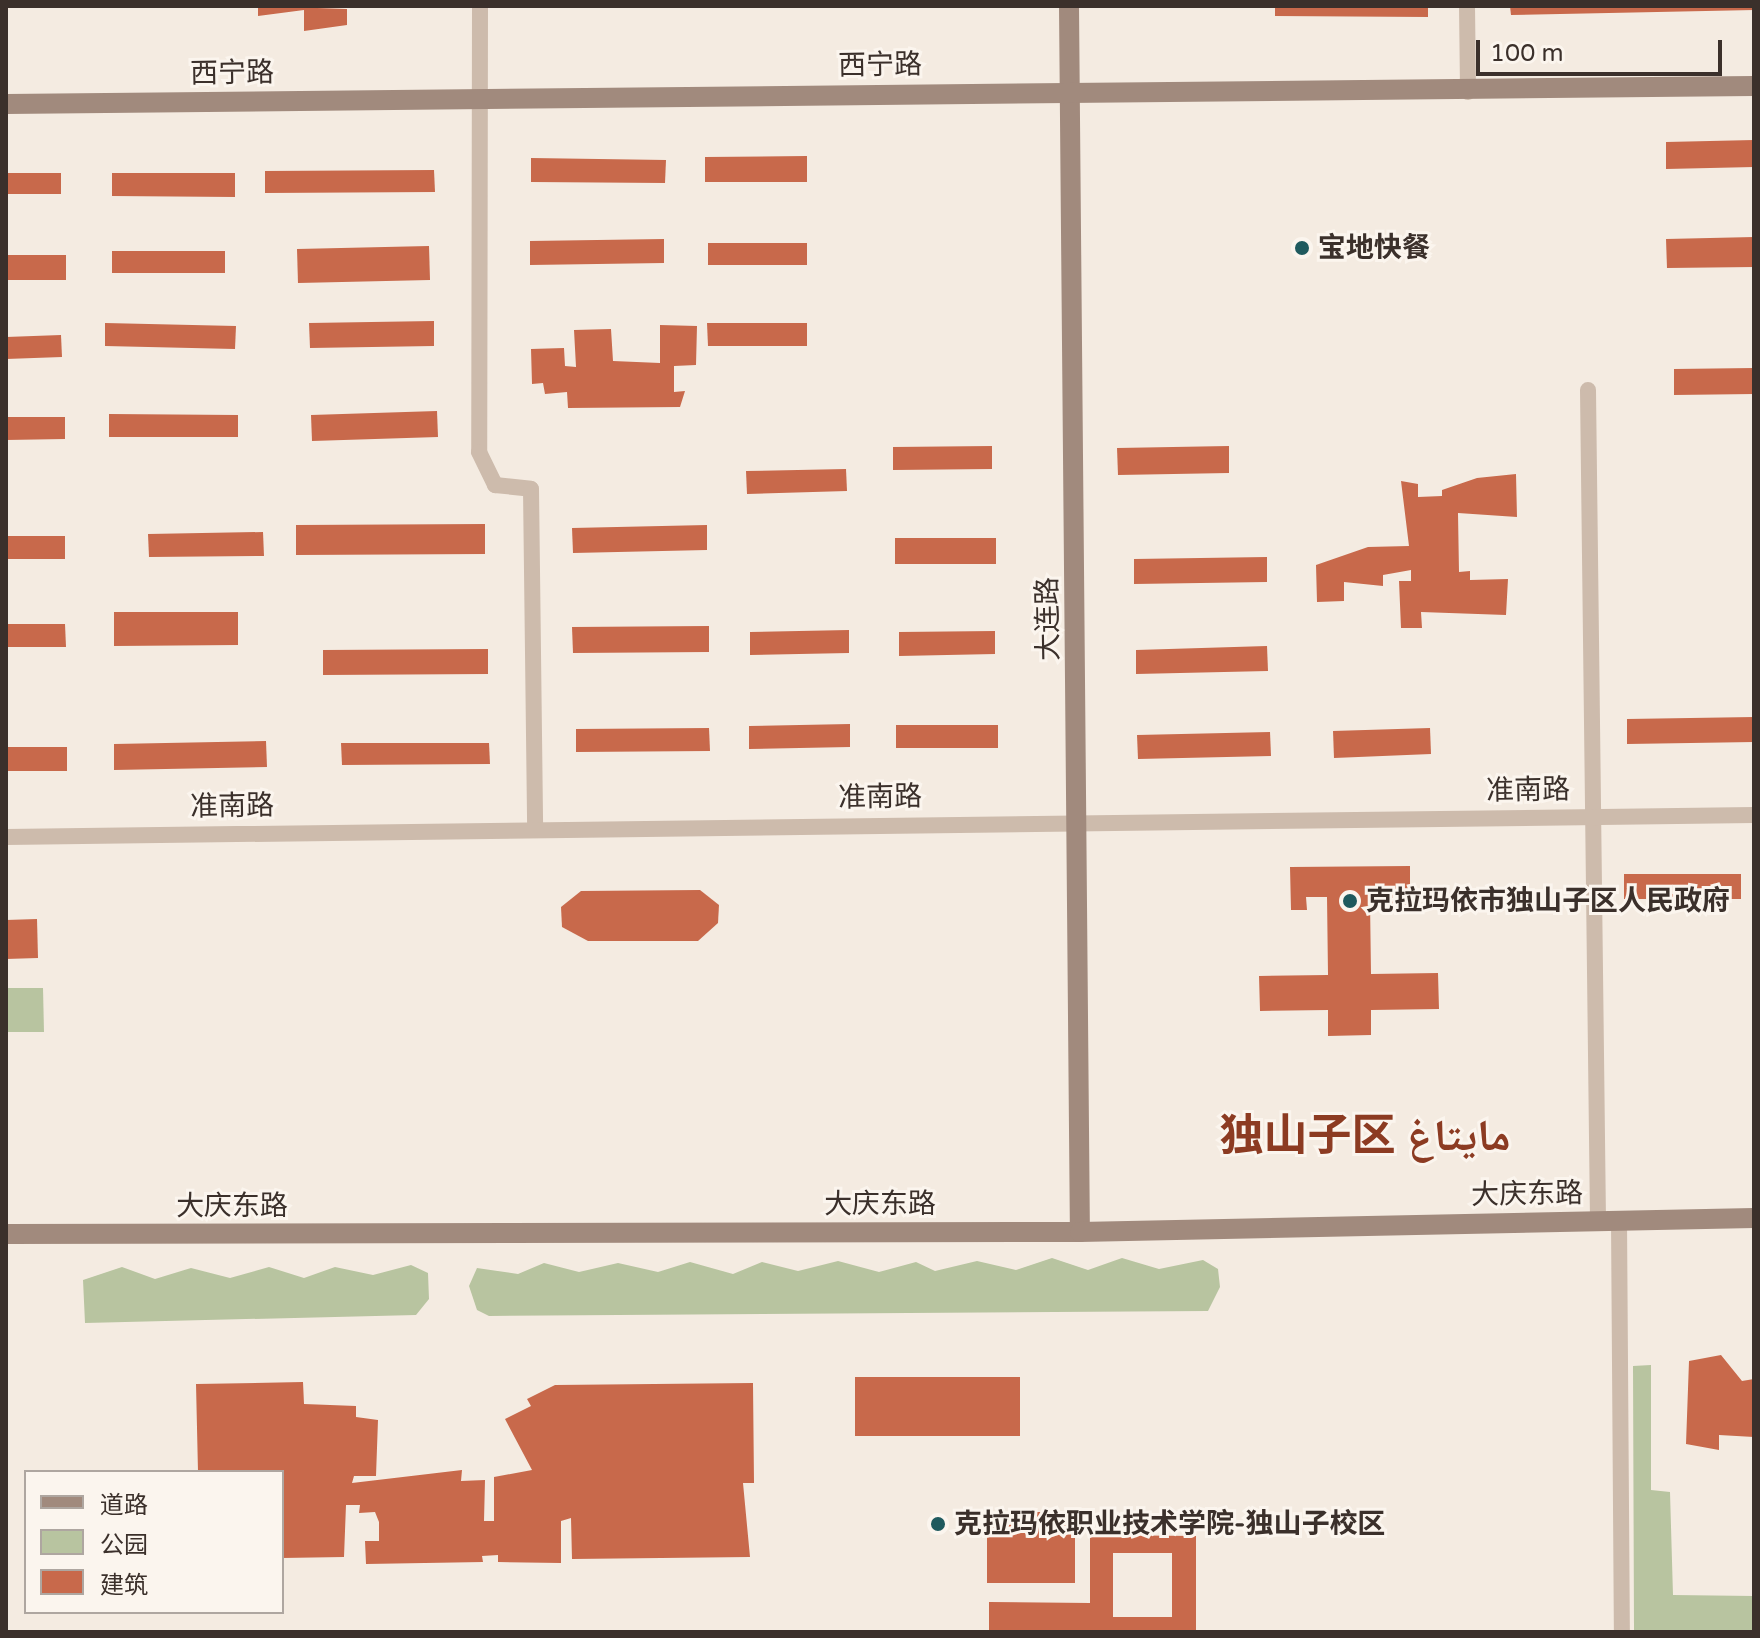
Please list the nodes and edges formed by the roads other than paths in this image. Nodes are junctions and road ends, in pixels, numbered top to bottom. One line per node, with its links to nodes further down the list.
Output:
1 (480, 6): 7 (street)
2 (1069, 6): 5 (street, 大连路)
3 (1467, 6): 6 (street)
4 (1754, 86): 6 (street, 西宁路)
5 (1070, 91): 6 (street, 西宁路); 7 (street, 西宁路); 12 (street, 大连路)
6 (1468, 92)
7 (480, 98): 8 (street, 西宁路); 13 (street)
8 (6, 104)
9 (1588, 390): 10 (street)
10 (1595, 815): 11 (street, 准南路); 12 (street, 准南路); 17 (street)
11 (1754, 815)
12 (1079, 820): 13 (street, 准南路); 18 (street, 大连路)
13 (535, 826): 14 (street, 准南路)
14 (6, 837)
15 (1754, 1218): 16 (street, 大庆东路)
16 (1619, 1220): 17 (street, 大庆东路); 20 (street)
17 (1598, 1221): 18 (street, 大庆东路)
18 (1080, 1232): 19 (street, 大庆东路)
19 (6, 1234)
20 (1622, 1632)

